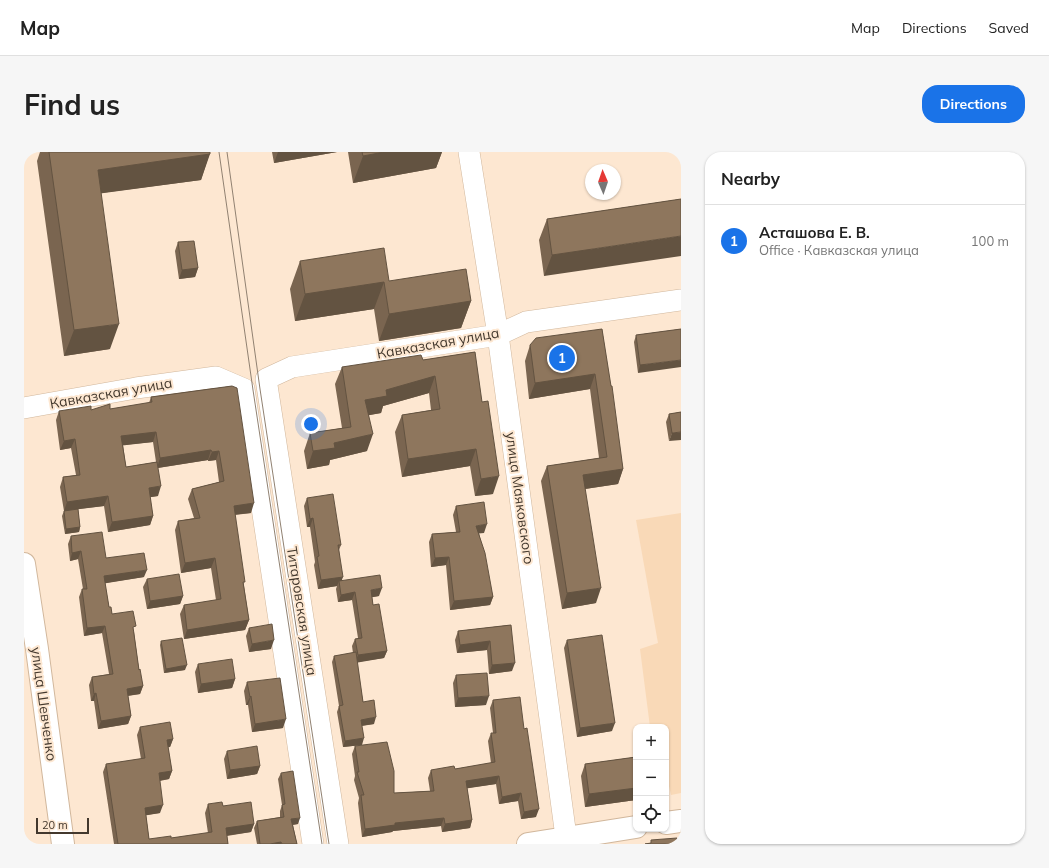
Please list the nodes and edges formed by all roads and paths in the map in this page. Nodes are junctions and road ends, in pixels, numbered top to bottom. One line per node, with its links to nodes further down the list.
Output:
1 (470, 152): 3 (street, улица Маяковского)
2 (681, 300): 3 (street, Кавказская улица)
3 (498, 335): 4 (street, Кавказская улица); 12 (street, улица Маяковского)
4 (266, 379): 15 (street, Титаровская улица)
5 (244, 389): 6 (street, Кавказская улица); 14 (street, Титаровская улица)
6 (24, 408)
7 (24, 564): 8 (street, улица Шевченко)
8 (30, 650): 13 (street, улица Шевченко)
9 (681, 820): 10 (street)
10 (669, 822)
11 (633, 828): 12 (street)
12 (567, 841): 16 (street)
13 (63, 844)
14 (313, 844)
15 (338, 844)
16 (528, 844)

